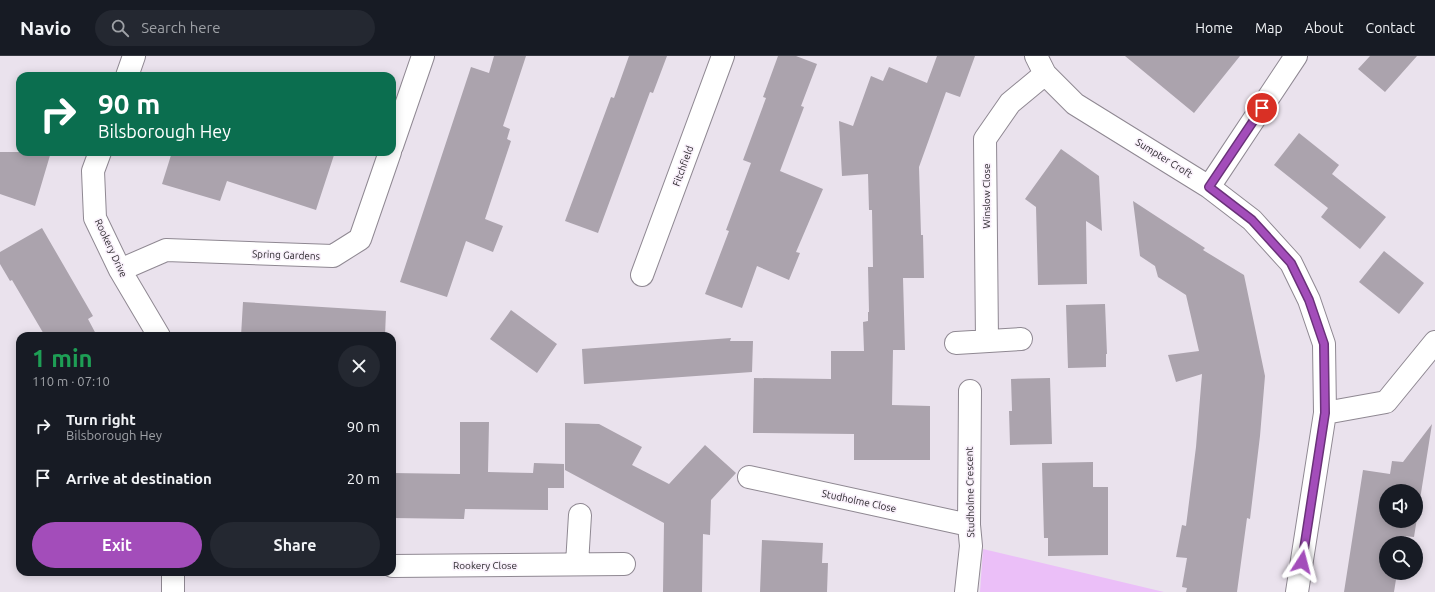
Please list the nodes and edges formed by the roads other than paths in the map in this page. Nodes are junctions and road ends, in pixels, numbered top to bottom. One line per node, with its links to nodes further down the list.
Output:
1 (134, 56): 6 (street)
2 (423, 56): 7 (street)
3 (723, 56): 12 (street, Fitchfield)
4 (1296, 56): 10 (street)
5 (1040, 65): 10 (street, Sumpter Croft); 15 (street, Winslow Close)
6 (128, 72)
7 (396, 134)
8 (99, 156): 11 (street, Rookery Drive)
9 (389, 156): 11 (street, Spring Gardens)
10 (1209, 187): 19 (street, Sumpter Croft)
11 (120, 270): 13 (street, Rookery Drive)
12 (642, 276)
13 (156, 332)
14 (1020, 339): 15 (street)
15 (987, 341): 17 (street)
16 (1435, 342): 19 (street)
17 (956, 343)
18 (970, 391): 22 (street, Studholme Crescent)
19 (1325, 413): 29 (street, Sumpter Croft)
20 (749, 477): 22 (street, Studholme Close)
21 (580, 515): 23 (street)
22 (969, 525): 28 (street, Studholme Crescent)
23 (578, 564): 24 (street, Rookery Close); 25 (street, Rookery Close)
24 (624, 564)
25 (396, 566)
26 (173, 576): 27 (street)
27 (173, 592)
28 (966, 592)
29 (1297, 592)

